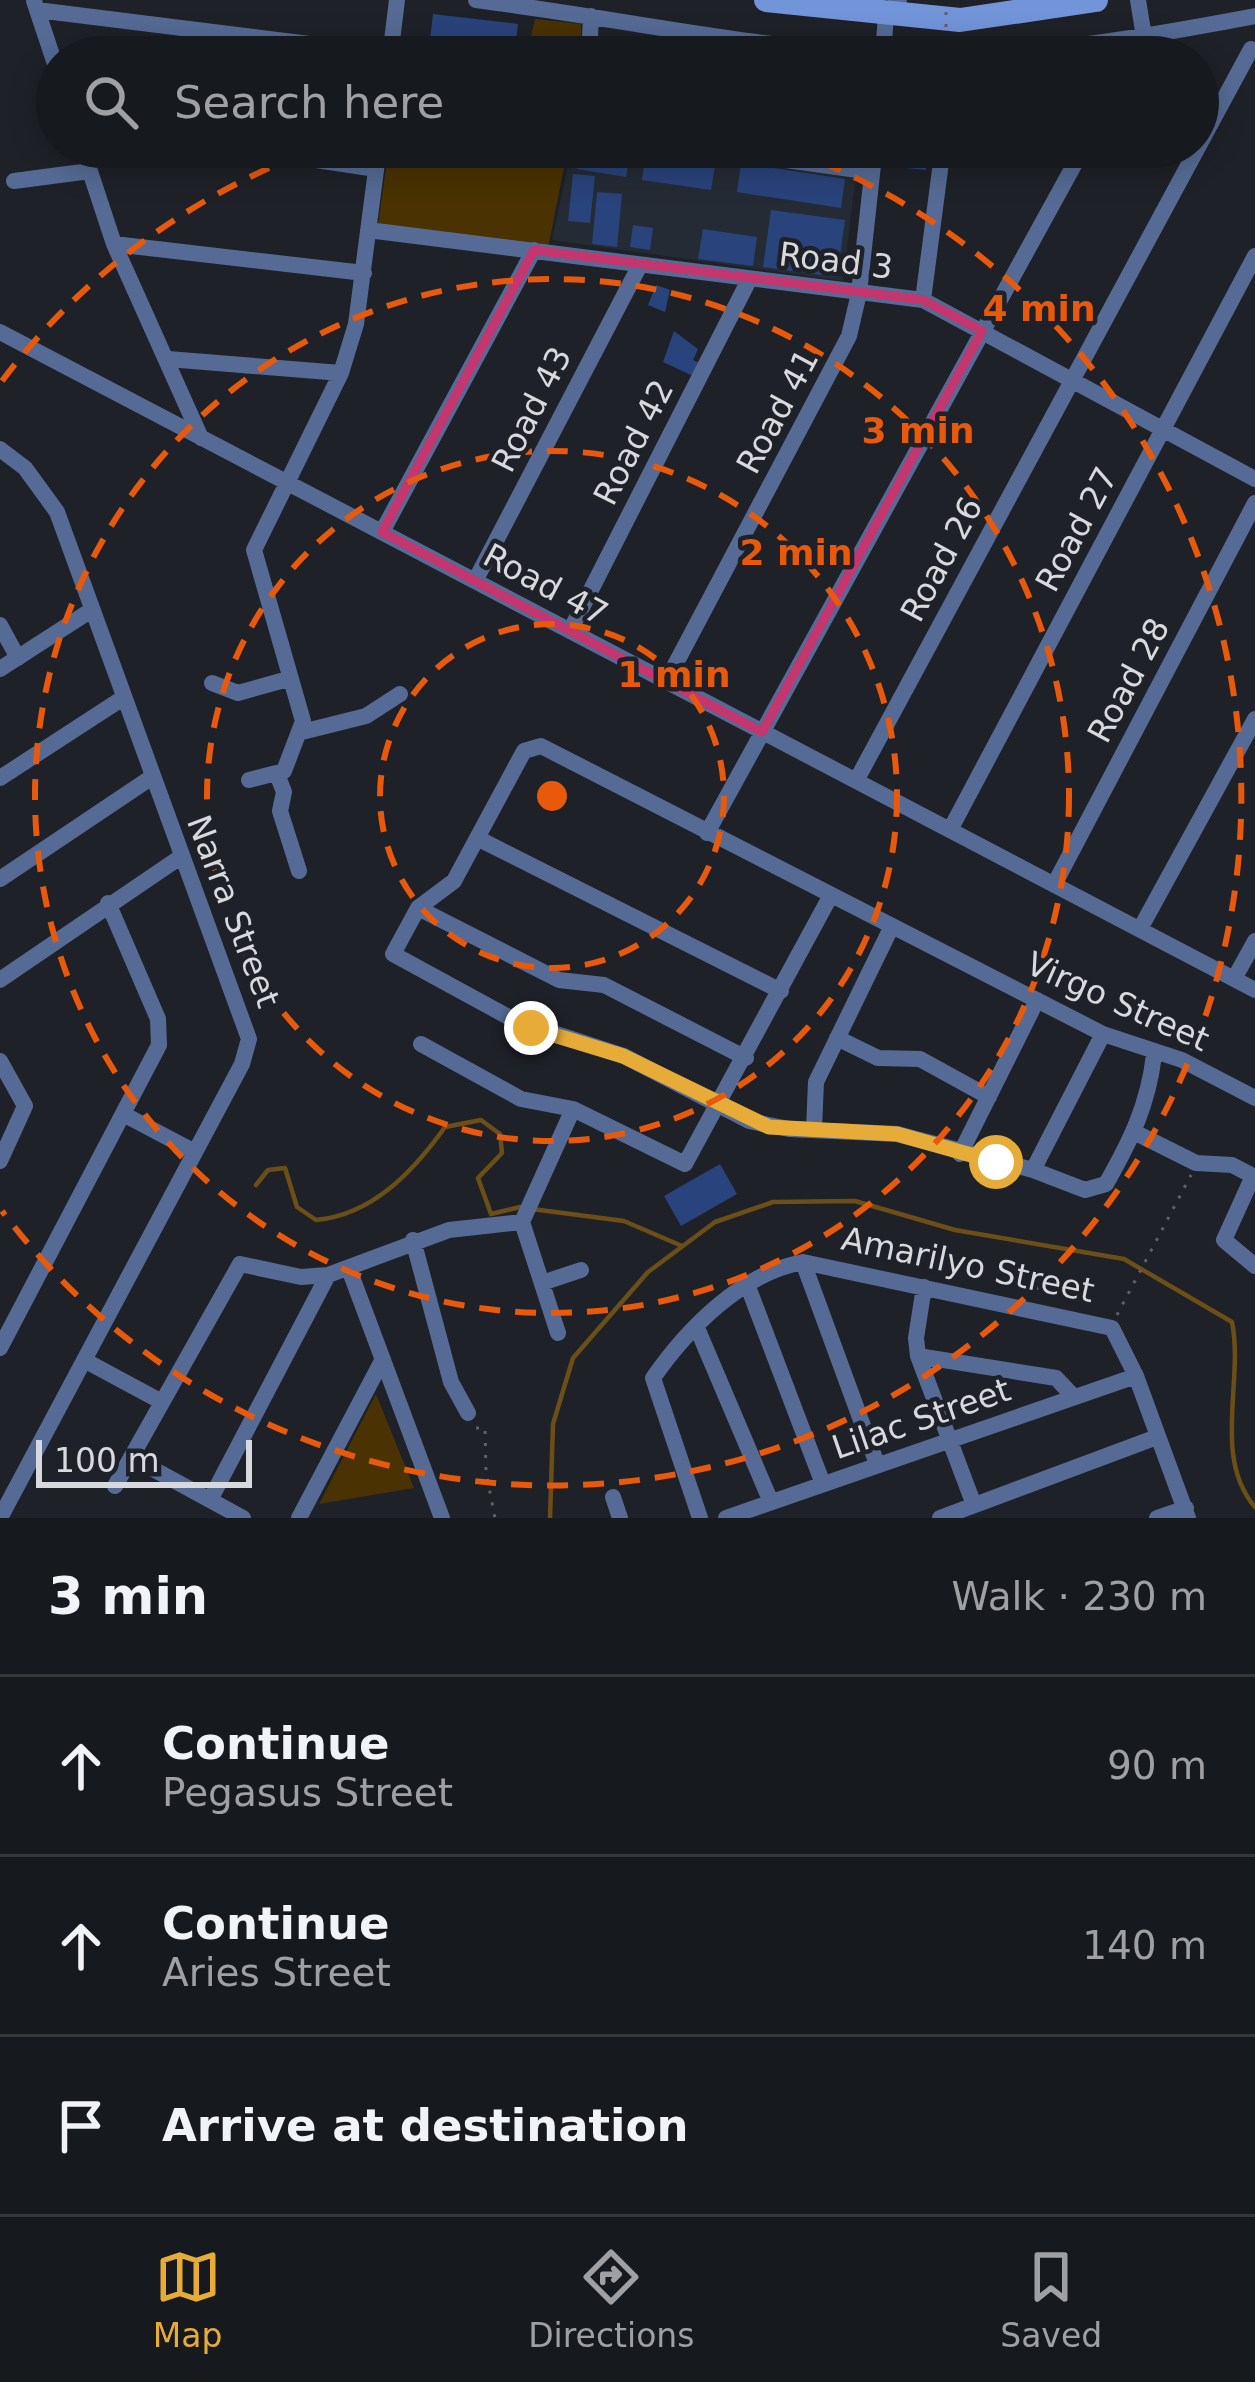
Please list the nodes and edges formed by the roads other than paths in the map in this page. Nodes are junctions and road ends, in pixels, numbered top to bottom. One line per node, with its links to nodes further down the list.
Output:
1 (397, 0): 12 (street)
2 (476, 0): 8 (street)
3 (766, 0): 7 (main road)
4 (1096, 0): 7 (main road)
5 (1138, 0): 15 (street)
6 (35, 5): 10 (street); 11 (street)
7 (892, 7)
8 (590, 16): 13 (street); 14 (street)
9 (1255, 16): 16 (street)
10 (45, 36)
11 (251, 36)
12 (392, 36)
13 (590, 36)
14 (716, 36)
15 (1144, 36)
16 (1149, 36)
17 (1251, 49): 18 (street, Road 26)
18 (1219, 108)
19 (89, 168): 27 (street)
20 (369, 168): 26 (street)
21 (843, 168): 28 (street)
22 (872, 168): 28 (street, Road 41)
23 (940, 168): 38 (street)
24 (1072, 168): 40 (street)
25 (1187, 168): 43 (street, Road 26)
26 (376, 169): 30 (street)
27 (90, 171): 29 (street); 31 (street)
28 (872, 172): 37 (street, Road 41)
29 (14, 182)
30 (368, 230): 32 (street, Road 3); 35 (street)
31 (114, 244): 35 (street); 41 (street)
32 (534, 250): 34 (street, Road 3); 50 (street)
33 (1255, 256): 44 (street, Road 27)
34 (640, 265): 36 (street, Road 3); 51 (street, Road 43)
35 (364, 273): 42 (street)
36 (749, 280): 37 (street, Road 3); 54 (street, Road 42)
37 (859, 293): 38 (street, Road 3); 58 (street, Road 41)
38 (922, 300): 40 (street, Road 3)
39 (0, 332): 45 (street, Road 47)
40 (982, 332): 43 (street, Road 3); 64 (street)
41 (168, 359): 42 (street); 45 (street)
42 (341, 373): 48 (street)
43 (1072, 380): 44 (street, Road 3); 69 (street, Road 26)
44 (1163, 428): 47 (street, Road 3); 70 (street, Road 27)
45 (201, 438): 48 (street, Road 47)
46 (0, 448): 52 (street, Narra Street)
47 (1255, 479)
48 (284, 481): 50 (street, Road 47); 57 (street)
49 (1255, 503): 76 (street, Road 28)
50 (382, 532): 51 (street, Road 47)
51 (475, 581): 54 (street, Road 47)
52 (90, 611): 55 (street); 61 (street, Narra Street)
53 (0, 625): 55 (street)
54 (570, 631): 58 (street, Road 47)
55 (18, 658): 56 (street)
56 (0, 669)
57 (288, 679): 59 (street); 63 (street)
58 (666, 682): 64 (street, Road 47)
59 (212, 683)
60 (400, 694): 63 (street)
61 (123, 698): 66 (street, Narra Street); 67 (street)
62 (1255, 719): 81 (street)
63 (302, 732): 65 (street)
64 (763, 732): 69 (street, Road 47); 71 (street)
65 (278, 774): 68 (street); 74 (street)
66 (152, 777): 73 (street, Narra Street); 75 (street)
67 (0, 778)
68 (249, 780)
69 (856, 781): 70 (street, Road 47)
70 (950, 830): 76 (street, Road 47)
71 (707, 833): 72 (street, Virgo Street); 77 (street, Virgo Street)
72 (477, 838): 79 (street); 86 (street)
73 (182, 856): 78 (street); 101 (street, Narra Street)
74 (299, 872)
75 (0, 879)
76 (1054, 884): 81 (street, Road 47)
77 (831, 895): 80 (street, Virgo Street); 86 (street)
78 (108, 903): 84 (street); 98 (street)
79 (418, 908): 92 (street); 96 (street)
80 (891, 928): 87 (street, Virgo Street); 89 (street)
81 (1140, 929): 83 (street, Road 47)
82 (1255, 941): 83 (street)
83 (1234, 979): 85 (street, Road 47)
84 (0, 980)
85 (1255, 990)
86 (781, 992): 92 (street)
87 (1037, 1000): 88 (street, Virgo Street); 94 (street)
88 (1103, 1034): 91 (street, Virgo Street); 104 (street)
89 (836, 1038): 94 (street); 99 (street)
90 (421, 1044): 97 (street)
91 (1154, 1055): 95 (street, Virgo Street); 100 (street)
92 (746, 1058): 96 (street)
93 (0, 1061): 103 (street)
94 (989, 1097): 102 (street)
95 (1255, 1098)
96 (720, 1107): 97 (street); 99 (street)
97 (573, 1109): 106 (street)
98 (123, 1114): 101 (street); 118 (street)
99 (814, 1128): 102 (street)
100 (1136, 1133): 104 (street); 105 (street)
101 (195, 1152): 120 (street, Narra Street)
102 (960, 1154): 104 (street)
103 (0, 1161)
104 (1033, 1170)
105 (1254, 1177): 109 (street)
106 (521, 1222): 107 (street); 113 (street)
107 (413, 1240): 110 (street); 125 (street)
108 (803, 1262): 114 (street, Amarilyo Street); 115 (street, Amarilyo Street); 129 (street)
109 (1255, 1266)
110 (349, 1269): 112 (street); 121 (street)
111 (580, 1270): 113 (street)
112 (328, 1275): 124 (street); 133 (street)
113 (542, 1283): 117 (street)
114 (747, 1284): 116 (street, Amarilyo Street); 130 (street)
115 (924, 1287): 119 (street); 122 (street, Amarilyo Street)
116 (698, 1328): 134 (street); 142 (street, Amarilyo Street)
117 (558, 1333)
118 (0, 1348)
119 (919, 1357): 123 (street); 127 (street)
120 (84, 1360): 124 (street); 137 (street, Narra Street)
121 (382, 1360): 139 (street); 140 (street)
122 (1136, 1376): 123 (street, Lilac Street); 126 (street, Amarilyo Street)
123 (1073, 1397): 127 (street, Lilac Street)
124 (162, 1402): 128 (street)
125 (467, 1413)
126 (1157, 1437): 135 (street); 136 (street, Amarilyo Street)
127 (948, 1439): 129 (street, Lilac Street); 135 (street)
128 (131, 1457): 131 (street); 133 (street)
129 (877, 1465): 130 (street, Lilac Street)
130 (824, 1484): 134 (street, Lilac Street)
131 (115, 1486)
132 (613, 1496): 141 (street)
133 (210, 1500): 138 (street)
134 (771, 1502): 143 (street, Lilac Street)
135 (974, 1505): 144 (street)
136 (1187, 1513): 145 (street)
137 (0, 1518)
138 (243, 1518)
139 (299, 1518)
140 (442, 1518)
141 (620, 1518)
142 (700, 1518)
143 (726, 1518)
144 (940, 1518)
145 (1156, 1518)

